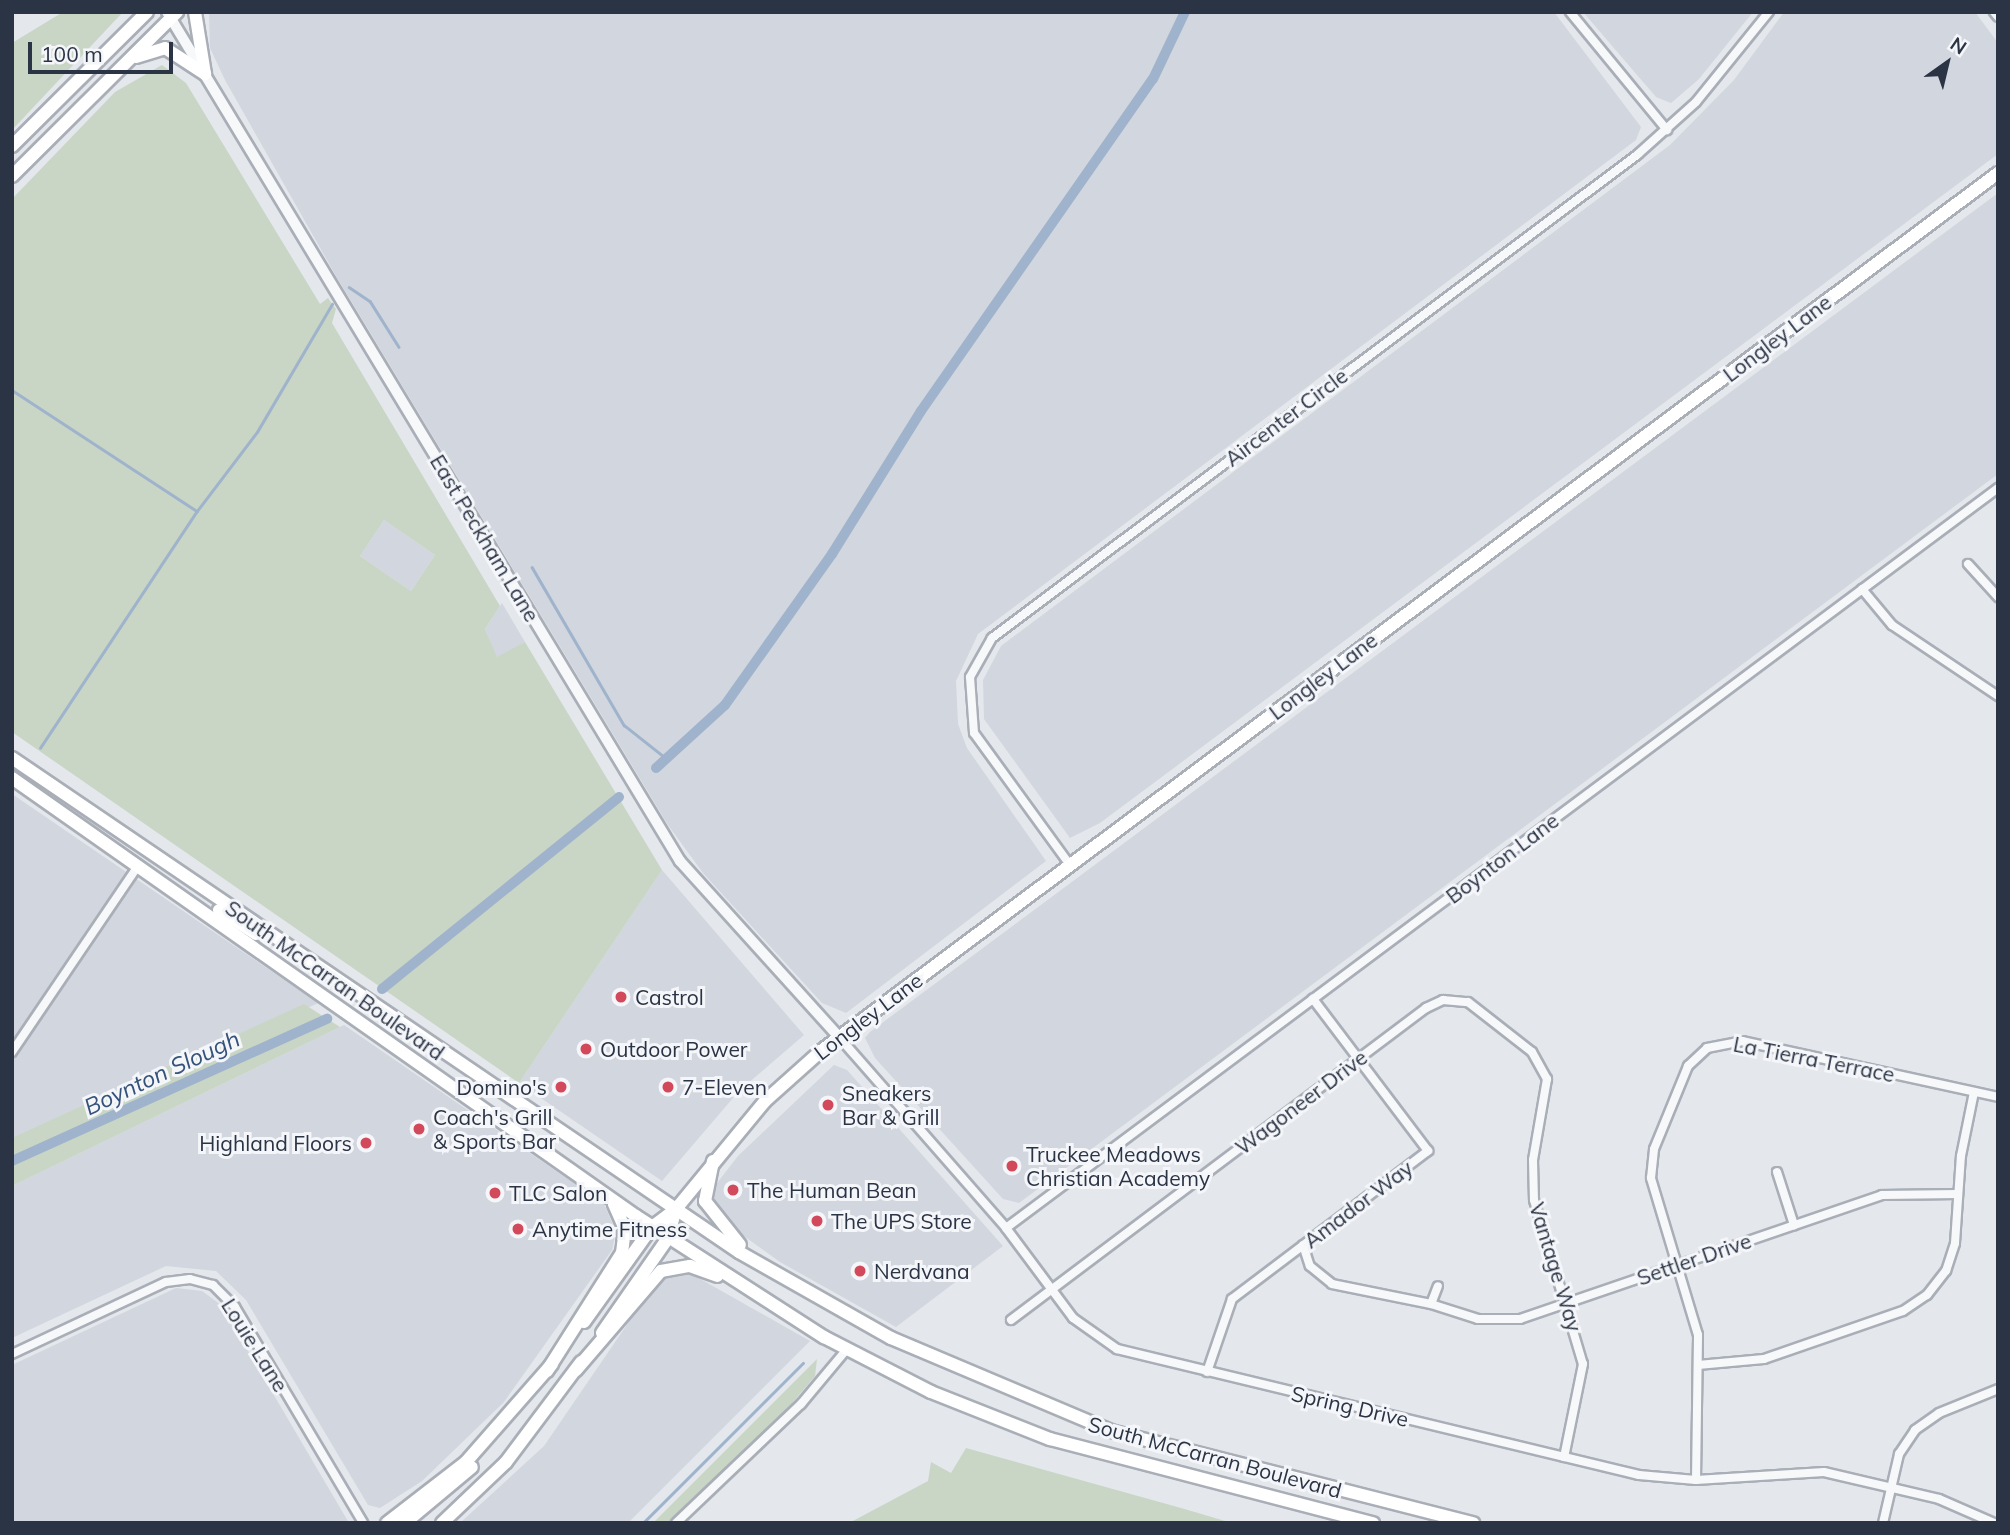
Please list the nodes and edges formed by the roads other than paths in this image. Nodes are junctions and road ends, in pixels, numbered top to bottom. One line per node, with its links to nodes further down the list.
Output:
1 (133, 12): 9 (main road)
2 (147, 12): 9 (main road)
3 (195, 12): 11 (main road)
4 (1570, 12): 12 (street)
5 (1769, 12): 12 (street, Aircenter Circle)
6 (1994, 12): 8 (street)
7 (172, 14): 10 (main road); 11 (street, East Peckham Lane)
8 (1998, 18)
9 (109, 50): 13 (main road)
10 (126, 63): 11 (main road); 15 (main road)
11 (205, 74): 28 (street, East Peckham Lane)
12 (1667, 130): 23 (street, Aircenter Circle)
13 (12, 146)
14 (1998, 173): 23 (main road, Longley Lane)
15 (12, 176)
16 (1998, 488): 18 (street, Boynton Lane)
17 (1968, 564): 19 (street)
18 (1862, 589): 20 (street); 26 (street, Boynton Lane)
19 (1998, 597)
20 (1998, 696)
21 (12, 758): 25 (main road, South McCarran Boulevard)
22 (12, 778): 24 (main road, South McCarran Boulevard)
23 (1070, 865): 28 (main road, Longley Lane)
24 (138, 866): 25 (main road); 29 (street); 35 (main road, South McCarran Boulevard)
25 (295, 952): 37 (main road, South McCarran Boulevard)
26 (1313, 999): 30 (street, Amador Way); 40 (street, Boynton Lane)
27 (1453, 999): 30 (street, Wagoneer Drive); 48 (street, Vantage Way)
28 (839, 1037): 33 (main road, Longley Lane); 40 (street, Spring Drive)
29 (12, 1052)
30 (1358, 1059): 42 (street, Amador Way); 47 (street, Wagoneer Drive)
31 (1974, 1092): 32 (street, La Tierra Terrace); 36 (street); 43 (street, La Tierra Terrace)
32 (1998, 1097)
33 (713, 1161): 37 (main road, Longley Lane); 44 (main road)
34 (1777, 1172): 38 (street)
35 (604, 1194): 39 (main road, South McCarran Boulevard); 55 (main road)
36 (1958, 1194): 38 (street, Settler Drive); 53 (street)
37 (676, 1209): 39 (main road, Longley Lane); 41 (main road, Longley Lane); 44 (main road, South McCarran Boulevard)
38 (1794, 1224): 43 (street, Settler Drive)
39 (652, 1227): 41 (main road, South McCarran Boulevard); 55 (main road, Longley Lane)
40 (1006, 1228): 47 (street, Spring Drive)
41 (668, 1238): 45 (main road, South McCarran Boulevard); 54 (main road, Longley Lane)
42 (1303, 1245): 49 (street, Settler Drive); 56 (street, Amador Way)
43 (1677, 1264): 48 (street, Settler Drive); 53 (street, La Tierra Terrace)
44 (766, 1269): 68 (main road, South McCarran Boulevard)
45 (741, 1286): 51 (main road, South McCarran Boulevard); 54 (main road)
46 (1438, 1286): 49 (street)
47 (1052, 1289): 50 (street, Wagoneer Drive); 56 (street, Spring Drive)
48 (1567, 1303): 49 (street, Settler Drive); 59 (street, Vantage Way)
49 (1431, 1304)
50 (1012, 1320)
51 (847, 1349): 66 (street); 67 (main road, South McCarran Boulevard)
52 (12, 1354): 62 (street, Louie Lane)
53 (1698, 1365): 60 (street, La Tierra Terrace)
54 (576, 1370): 65 (main road, Longley Lane)
55 (547, 1371): 58 (main road, Longley Lane)
56 (1207, 1372): 59 (street, Spring Drive)
57 (1998, 1389): 61 (street)
58 (501, 1427): 63 (main road, Longley Lane); 64 (main road)
59 (1563, 1457): 60 (street, Spring Drive)
60 (1696, 1480): 61 (street, Spring Drive)
61 (1892, 1488): 69 (street); 70 (street, Spring Drive)
62 (363, 1523)
63 (387, 1523)
64 (405, 1523)
65 (442, 1523)
66 (676, 1523)
67 (1373, 1523)
68 (1473, 1523)
69 (1883, 1523)
70 (1994, 1523)

